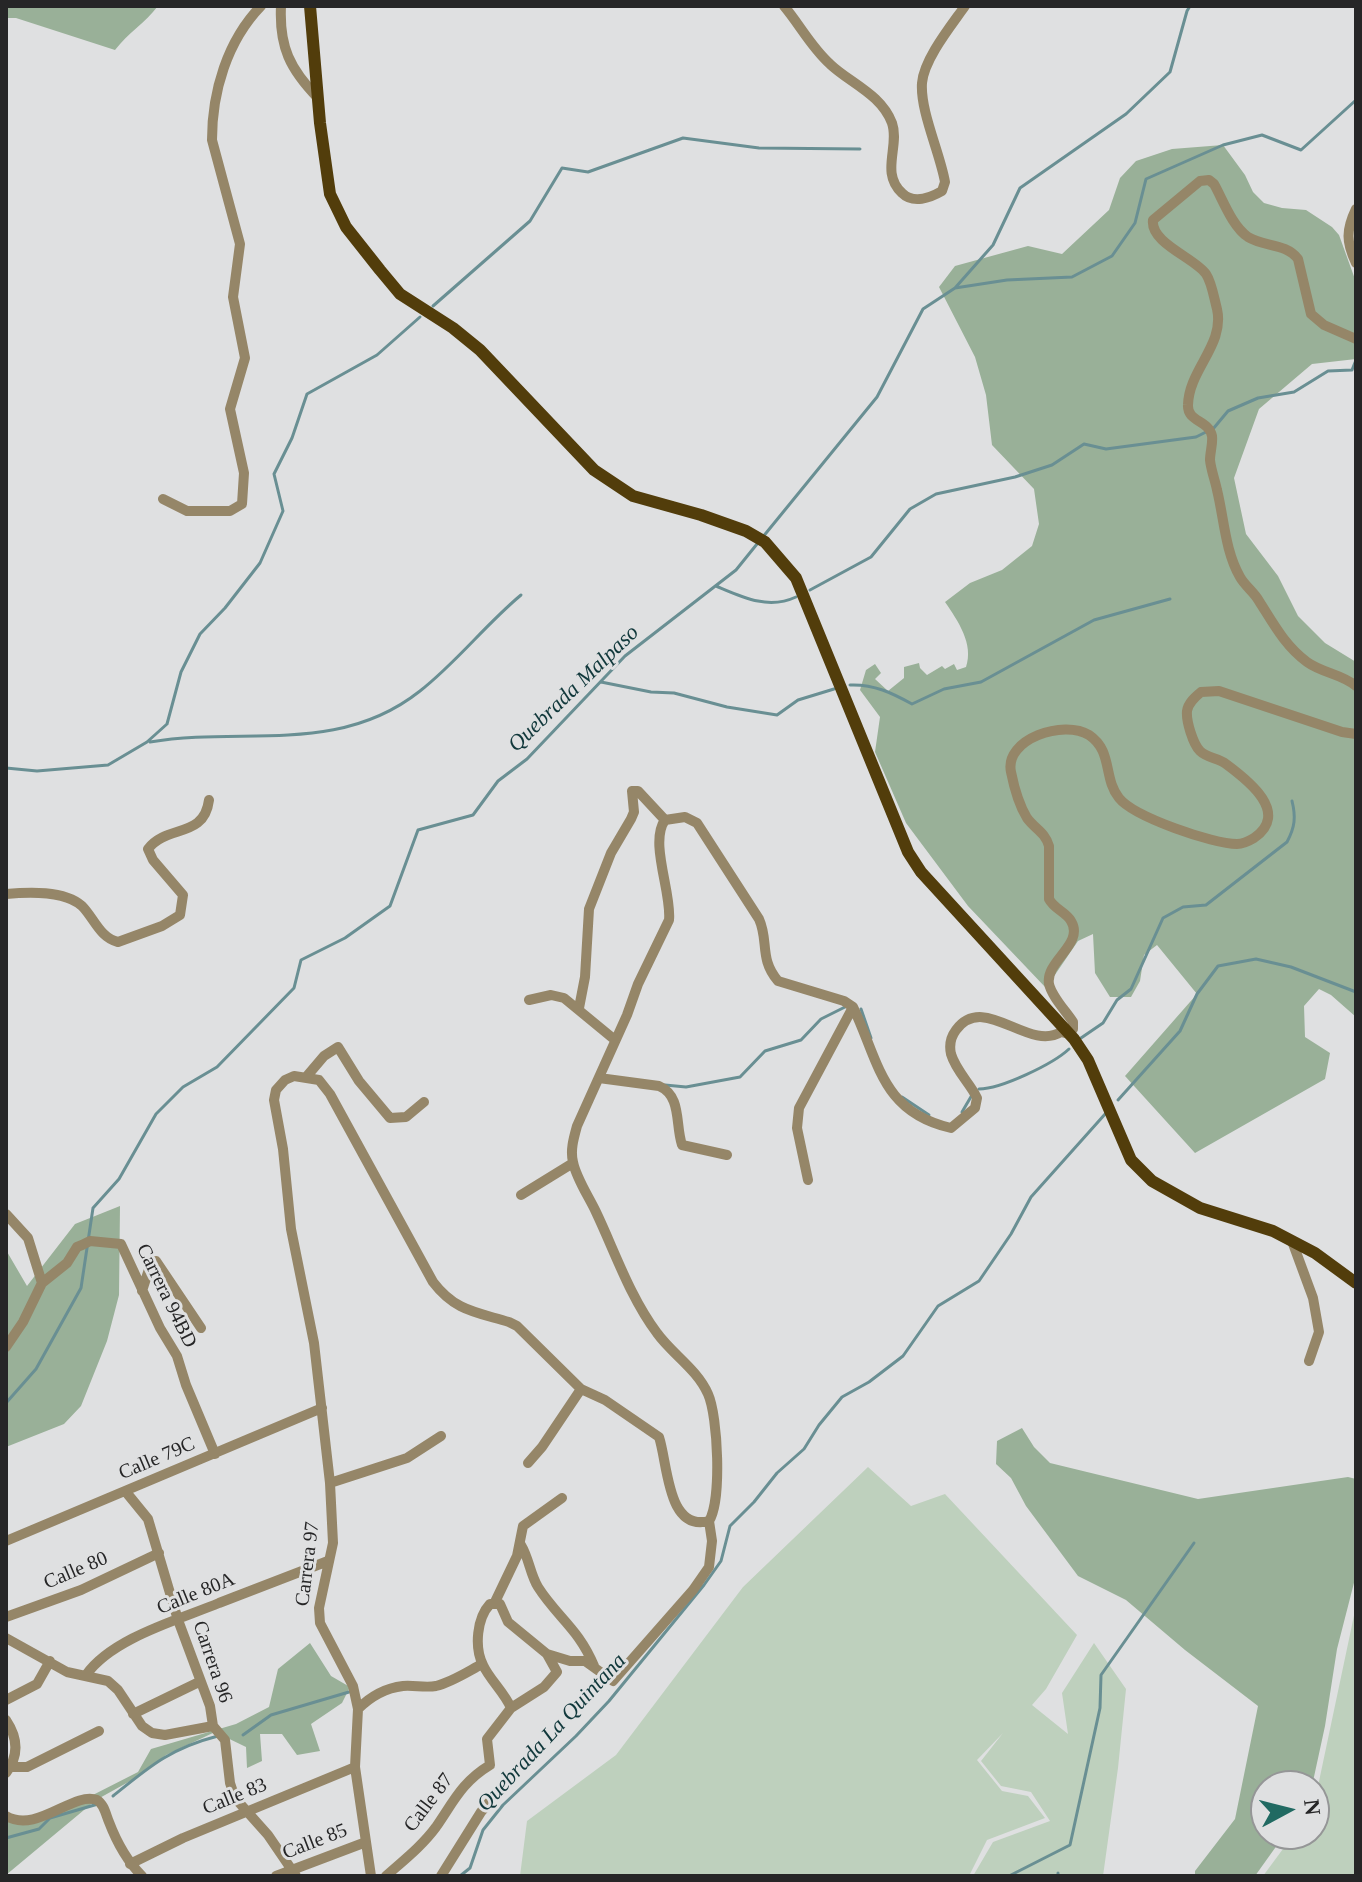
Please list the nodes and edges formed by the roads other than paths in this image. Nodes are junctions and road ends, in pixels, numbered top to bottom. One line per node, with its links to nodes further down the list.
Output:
1 (261, 6): 10 (street)
2 (281, 6): 6 (street)
3 (310, 6): 6 (main road)
4 (784, 6): 5 (street)
5 (965, 6)
6 (318, 98): 19 (main road)
7 (1356, 209): 8 (street)
8 (1356, 263)
9 (1356, 339): 11 (street)
10 (163, 499)
11 (1356, 686)
12 (1356, 734): 19 (street)
13 (209, 800): 15 (street)
14 (665, 820): 17 (street); 18 (street); 20 (street)
15 (6, 894)
16 (529, 1000): 18 (street)
17 (853, 1007): 19 (street); 26 (street)
18 (579, 1008): 20 (street)
19 (1069, 1034): 29 (main road)
20 (615, 1040): 22 (street)
21 (307, 1076): 23 (street); 36 (street); 37 (street, Carrera 97)
22 (599, 1078): 24 (street); 25 (street)
23 (424, 1102)
24 (727, 1155)
25 (573, 1163): 27 (street); 44 (street)
26 (808, 1180)
27 (521, 1195)
28 (6, 1214): 30 (street)
29 (1292, 1241): 31 (main road); 35 (street)
30 (42, 1283): 32 (street, Carrera 94BD); 34 (street)
31 (1356, 1283)
32 (142, 1291): 33 (street); 39 (street, Carrera 94BD)
33 (201, 1328)
34 (6, 1347)
35 (1314, 1361)
36 (581, 1389): 40 (street); 44 (street)
37 (322, 1408): 39 (street, Calle 79C); 41 (street, Carrera 97)
38 (441, 1436): 41 (street)
39 (215, 1454): 42 (street, Calle 79C)
40 (528, 1463)
41 (330, 1483): 48 (street, Carrera 97)
42 (126, 1492): 45 (street, Calle 79C); 47 (street, Carrera 96)
43 (562, 1498): 46 (street)
44 (709, 1521): 56 (street)
45 (6, 1541)
46 (521, 1545): 49 (street); 56 (street)
47 (159, 1553): 50 (street, Calle 80); 51 (street, Carrera 96)
48 (328, 1561): 51 (street, Calle 80A); 61 (street, Carrera 97)
49 (495, 1602): 53 (street); 55 (street)
50 (6, 1617)
51 (178, 1620): 57 (street, Calle 80A); 58 (street, Carrera 96)
52 (6, 1638): 54 (street)
53 (547, 1654): 56 (street); 60 (street)
54 (50, 1661): 57 (street); 59 (street)
55 (482, 1664): 60 (street); 61 (street)
56 (595, 1668)
57 (86, 1675): 62 (street)
58 (199, 1682): 62 (street); 64 (street, Carrera 96)
59 (6, 1700)
60 (511, 1708): 77 (street, Calle 87)
61 (358, 1709): 66 (street, Carrera 97)
62 (133, 1714): 64 (street)
63 (6, 1720): 67 (street)
64 (213, 1726): 69 (street, Carrera 96)
65 (99, 1731): 67 (street)
66 (355, 1767): 69 (street, Calle 83); 71 (street, Carrera 97)
67 (8, 1770)
68 (496, 1794): 78 (street)
69 (248, 1812): 72 (street, Calle 83); 73 (street, Carrera 96)
70 (6, 1816): 72 (street)
71 (366, 1842): 73 (street, Calle 85); 76 (street, Carrera 97)
72 (130, 1864): 74 (street)
73 (294, 1872): 75 (street, Calle 85)
74 (142, 1876)
75 (276, 1876)
76 (371, 1876)
77 (386, 1876)
78 (441, 1876)

